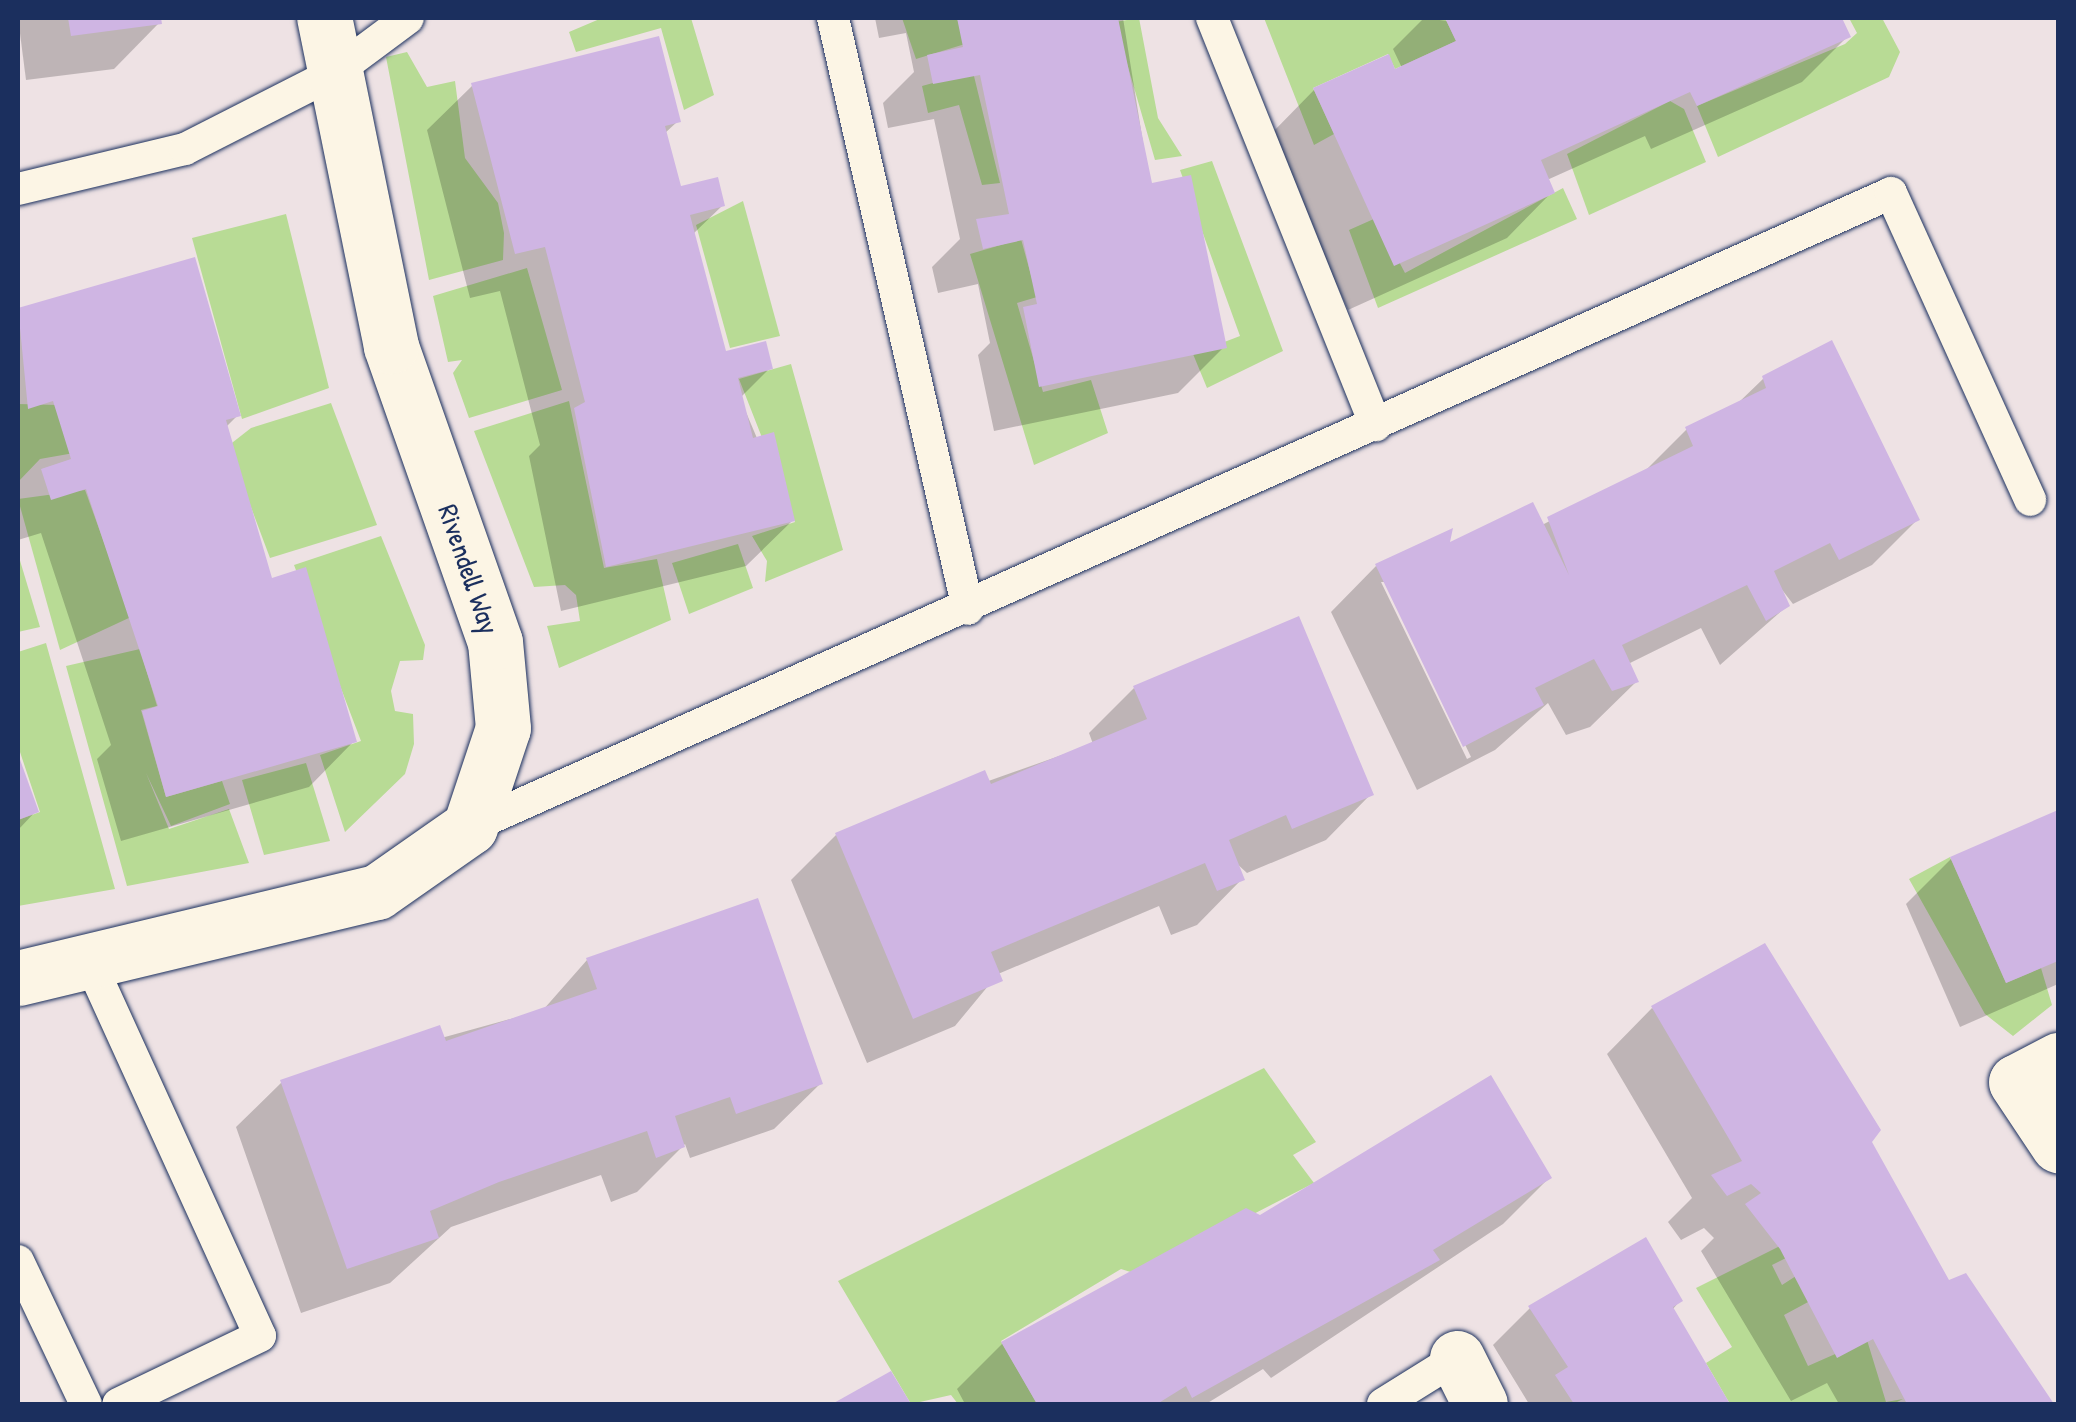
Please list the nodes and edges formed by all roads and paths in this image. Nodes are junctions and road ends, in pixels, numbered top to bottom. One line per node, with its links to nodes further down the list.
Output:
1 (324, 18): 5 (street, Rivendell Way)
2 (408, 18): 5 (lane)
3 (832, 18): 9 (lane)
4 (1212, 18): 7 (lane)
5 (334, 74): 6 (lane); 10 (street, Rivendell Way)
6 (18, 190)
7 (1376, 425): 8 (lane); 9 (lane)
8 (2030, 500)
9 (968, 609): 10 (lane)
10 (470, 827): 11 (street)
11 (92, 967): 12 (street); 18 (lane)
12 (18, 978)
13 (2058, 1060): 14 (street)
14 (2058, 1145)
15 (18, 1261): 17 (lane)
16 (1469, 1381): 19 (lane)
17 (86, 1404)
18 (118, 1404)
19 (1383, 1404)

